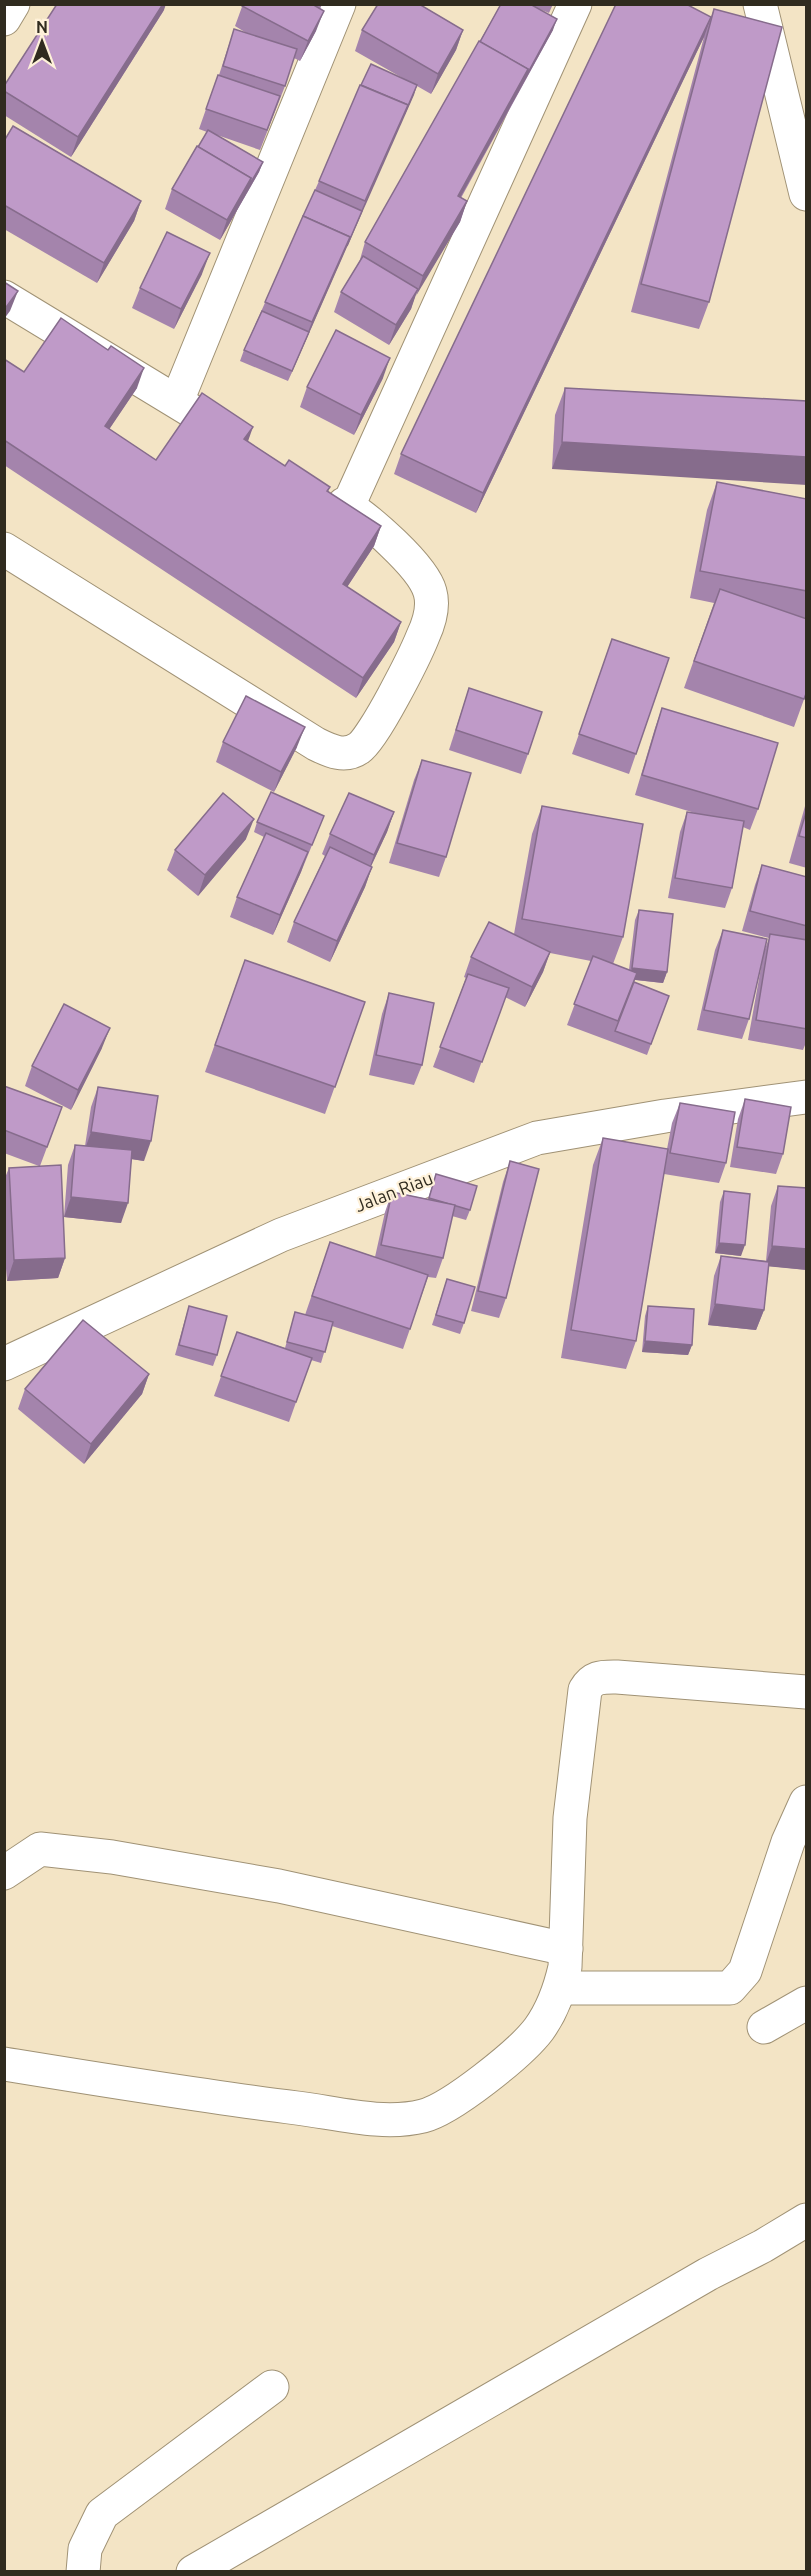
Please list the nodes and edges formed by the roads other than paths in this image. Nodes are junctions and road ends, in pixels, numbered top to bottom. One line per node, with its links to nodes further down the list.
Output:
1 (13, 4): 5 (street)
2 (339, 4): 9 (street)
3 (575, 4): 12 (street)
4 (760, 4): 6 (street)
5 (4, 19)
6 (797, 108): 7 (street)
7 (807, 194)
8 (4, 297): 9 (street)
9 (177, 401): 10 (street)
10 (257, 451)
11 (318, 488): 12 (street)
12 (348, 506): 13 (street)
13 (4, 549)
14 (807, 1097): 15 (street, Jalan Riau)
15 (4, 1364)
16 (807, 1692): 19 (street)
17 (807, 1802): 20 (street)
18 (4, 1873): 19 (street)
19 (566, 1949): 20 (street)
20 (560, 1988): 23 (street)
21 (807, 2003): 22 (street)
22 (764, 2027)
23 (4, 2064)
24 (807, 2220): 27 (street)
25 (272, 2386): 26 (street)
26 (83, 2571)
27 (193, 2571)

